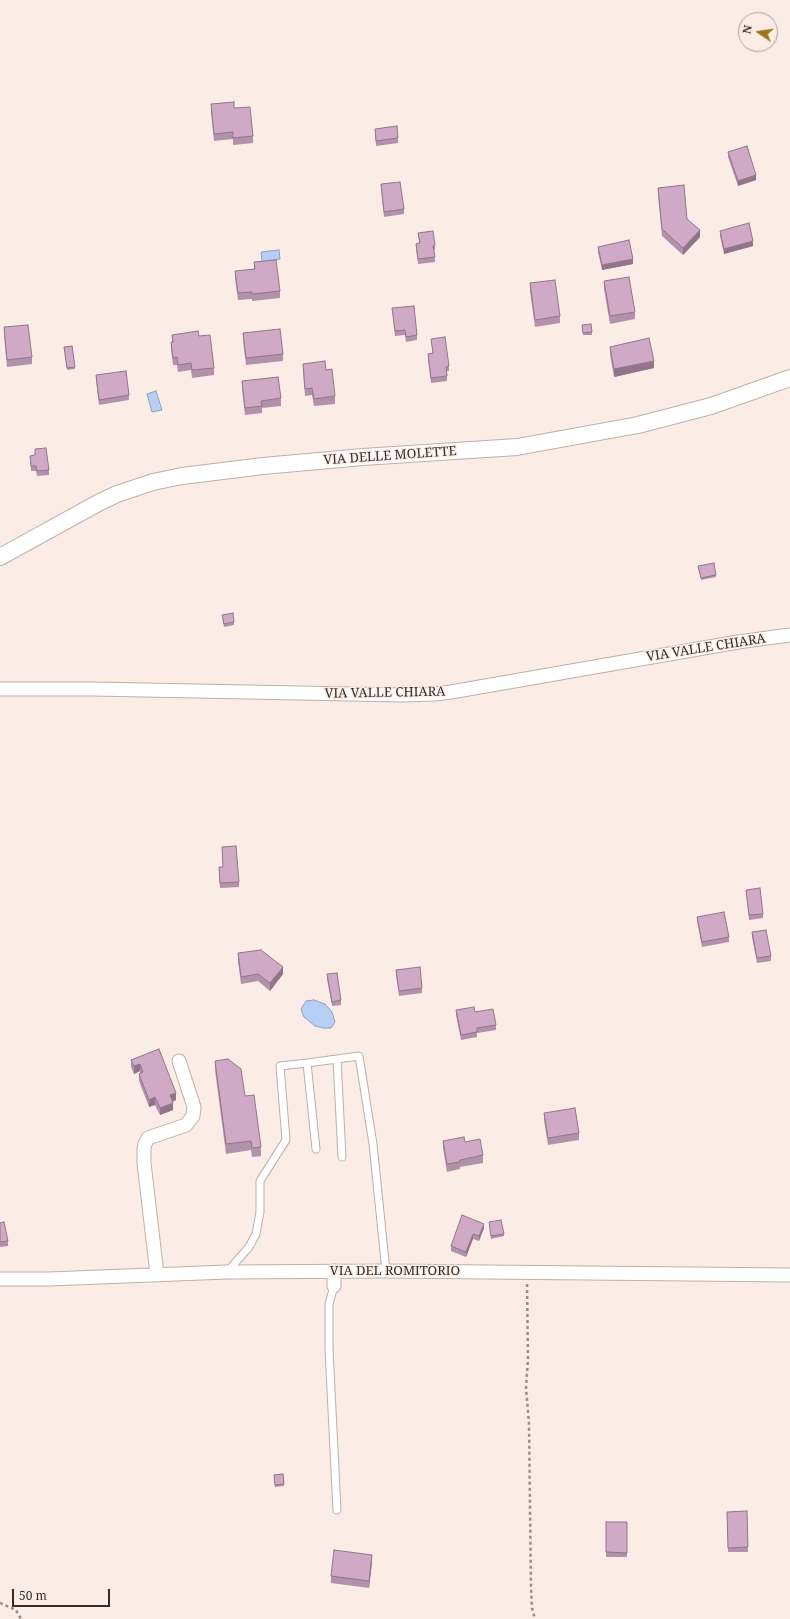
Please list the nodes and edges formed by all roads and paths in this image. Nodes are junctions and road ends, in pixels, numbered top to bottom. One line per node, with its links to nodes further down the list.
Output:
1 (790, 378): 2 (street, VIA DELLE MOLETTE)
2 (0, 557)
3 (790, 635): 4 (street, VIA VALLE CHIARA)
4 (0, 689)
5 (337, 1059): 7 (lane); 9 (lane); 11 (lane)
6 (179, 1061): 14 (street)
7 (307, 1063): 8 (lane); 12 (lane)
8 (316, 1149)
9 (342, 1157)
10 (334, 1271): 11 (street, VIA DEL ROMITORIO); 12 (street, VIA DEL ROMITORIO); 17 (street)
11 (386, 1271): 13 (street, VIA DEL ROMITORIO)
12 (227, 1272): 14 (street, VIA DEL ROMITORIO)
13 (524, 1272): 15 (street, VIA DEL ROMITORIO); 21 (path)
14 (157, 1274): 16 (street, VIA DEL ROMITORIO)
15 (790, 1276)
16 (0, 1279)
17 (334, 1286): 18 (lane)
18 (337, 1510)
19 (0, 1603): 20 (path)
20 (21, 1619)
21 (534, 1619)

